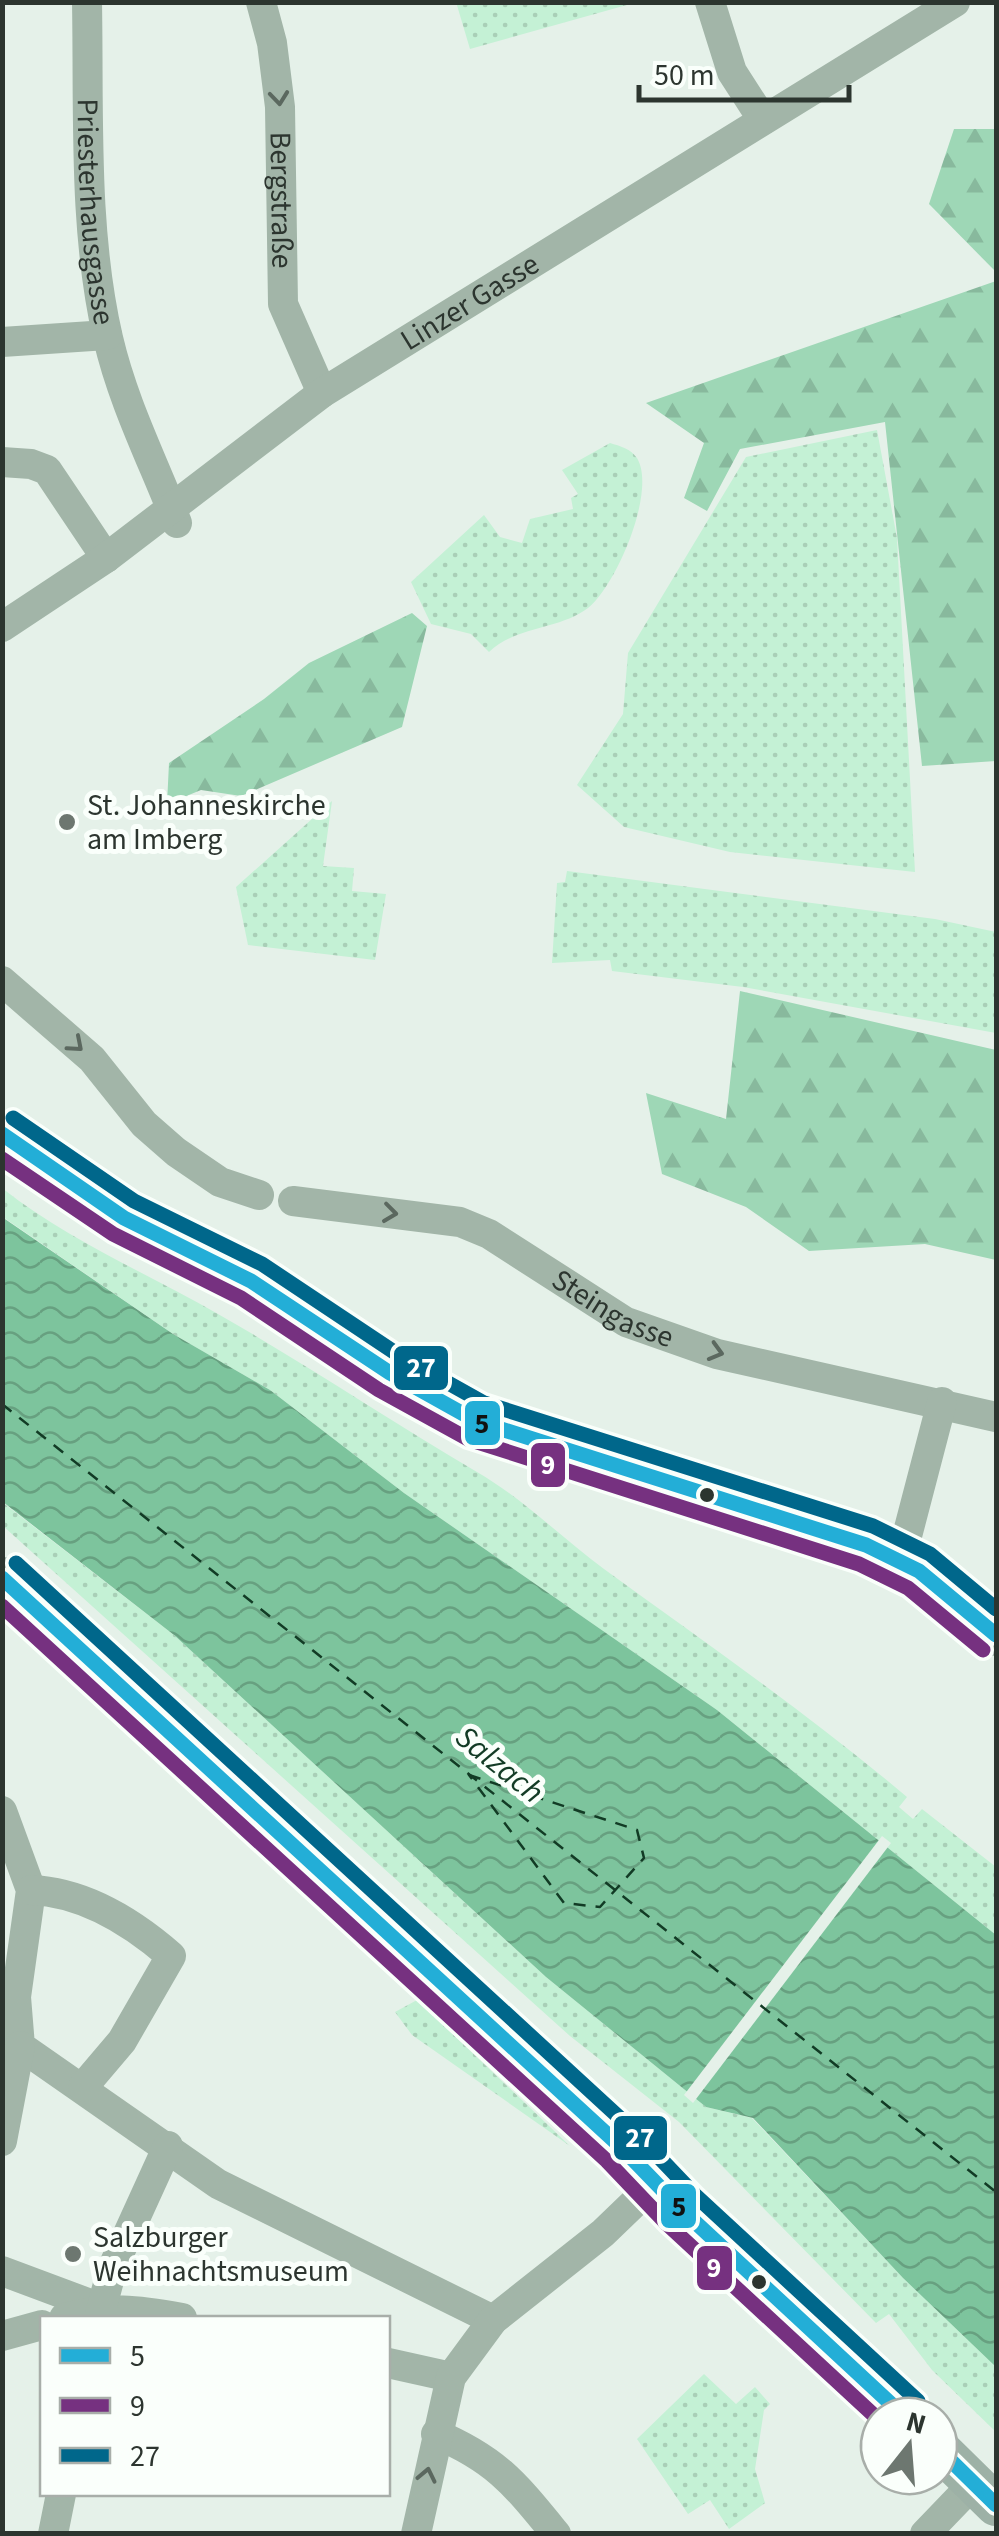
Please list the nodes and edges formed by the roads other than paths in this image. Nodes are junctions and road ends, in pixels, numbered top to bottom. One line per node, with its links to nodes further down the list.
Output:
1 (88, 2): 6 (street, Priesterhausgasse)
2 (261, 2): 8 (street, Bergstraße, one-way to 8)
3 (710, 2): 5 (street)
4 (955, 2): 5 (street, Linzer Gasse)
5 (762, 120): 8 (street, Linzer Gasse)
6 (107, 335): 7 (street); 10 (street, Priesterhausgasse)
7 (2, 342)
8 (322, 393): 10 (street, Linzer Gasse)
9 (2, 462): 11 (street)
10 (175, 516): 11 (street, Linzer Gasse)
11 (106, 558): 12 (street, Linzer Gasse)
12 (2, 627)
13 (4, 984): 15 (street, one-way to 15)
14 (2, 1134): 19 (main road)
15 (259, 1196)
16 (293, 1201): 17 (street, Steingasse, one-way to 17)
17 (942, 1402): 18 (street, Steingasse); 19 (street)
18 (996, 1416)
19 (901, 1560): 21 (main road)
20 (2, 1578): 28 (main road)
21 (996, 1635)
22 (2, 1811): 23 (street)
23 (31, 1890): 24 (street); 25 (street)
24 (20, 2046): 25 (street); 26 (street)
25 (83, 2087): 27 (street)
26 (2, 2141)
27 (168, 2146): 30 (street); 33 (street)
28 (656, 2182): 33 (street); 38 (main road)
29 (2, 2271): 30 (street)
30 (110, 2312): 31 (street); 32 (street)
31 (79, 2316)
32 (158, 2316)
33 (493, 2320): 37 (street)
34 (40, 2326): 35 (street)
35 (2, 2336)
36 (390, 2362): 37 (street)
37 (452, 2377): 39 (street)
38 (883, 2396)
39 (438, 2425): 44 (street, one-way to 39); 45 (street)
40 (959, 2469): 41 (main road)
41 (985, 2494): 46 (street)
42 (61, 2496): 43 (street)
43 (53, 2534)
44 (416, 2534)
45 (556, 2534)
46 (925, 2534)

